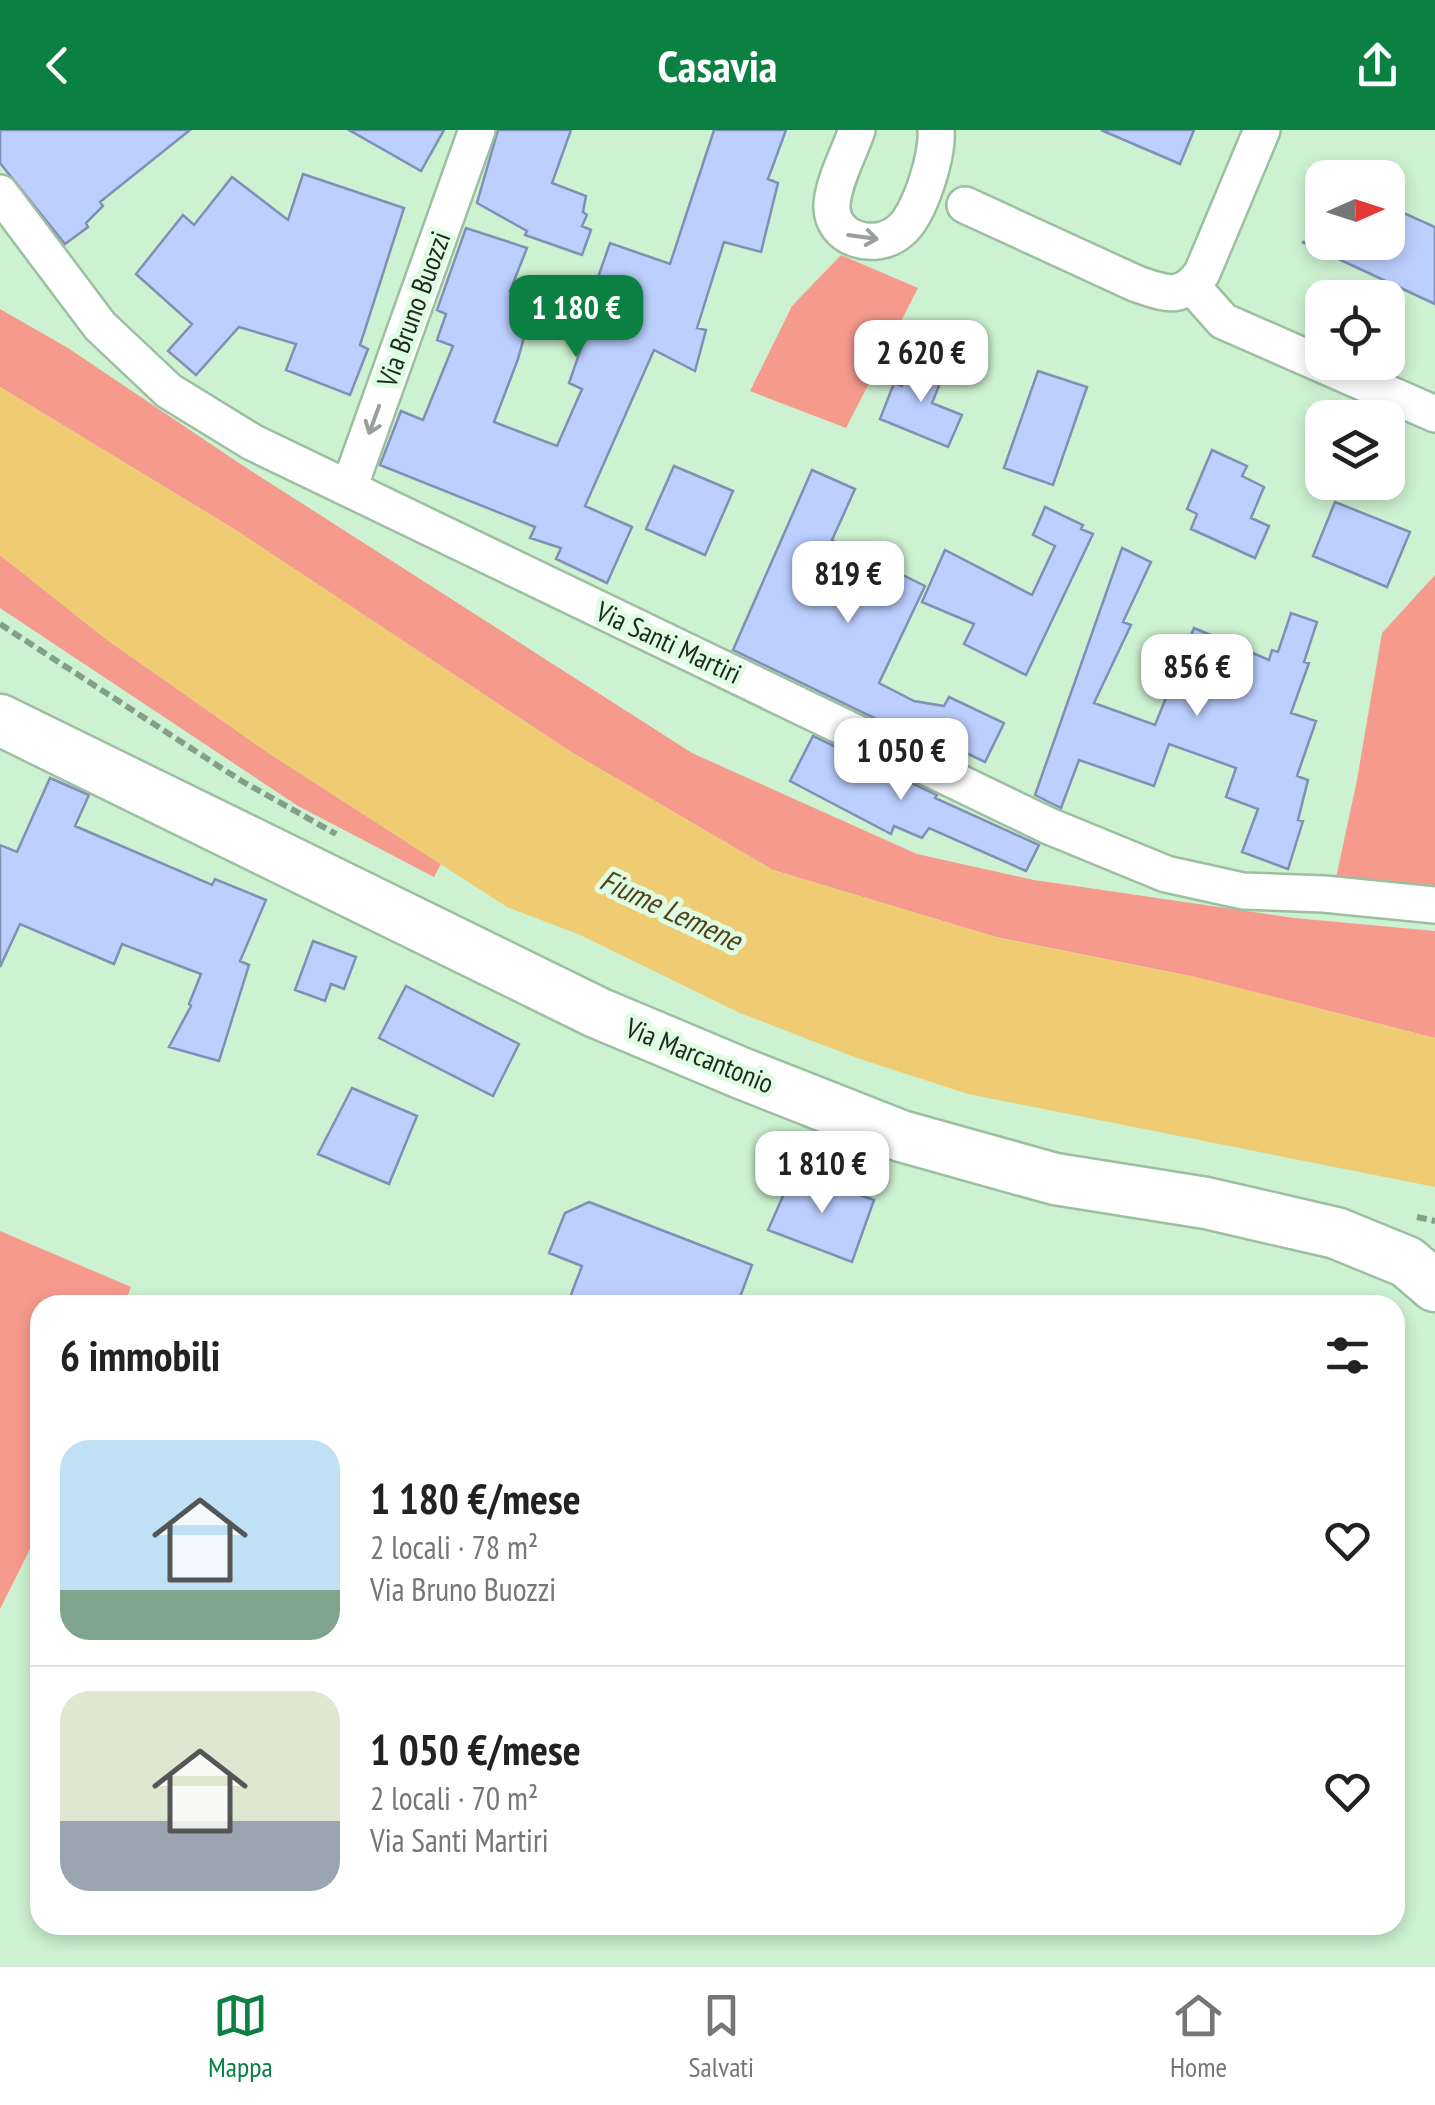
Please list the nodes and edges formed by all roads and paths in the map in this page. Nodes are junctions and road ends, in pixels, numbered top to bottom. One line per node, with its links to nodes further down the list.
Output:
1 (477, 130): 10 (street, Via Bruno Buozzi, one-way to 10)
2 (858, 130): 7 (street, one-way to 7)
3 (1262, 130): 8 (street)
4 (935, 145): 6 (street); 7 (street)
5 (0, 193): 10 (street, Via Santi Martiri)
6 (965, 205): 7 (street); 8 (street)
7 (913, 212)
8 (1192, 286): 9 (street)
9 (1435, 414)
10 (349, 488): 14 (street, Via Santi Martiri)
11 (0, 624): 13 (path)
12 (0, 720): 15 (main road, Via Marcantonio)
13 (352, 843)
14 (1435, 905)
15 (1435, 1286)

